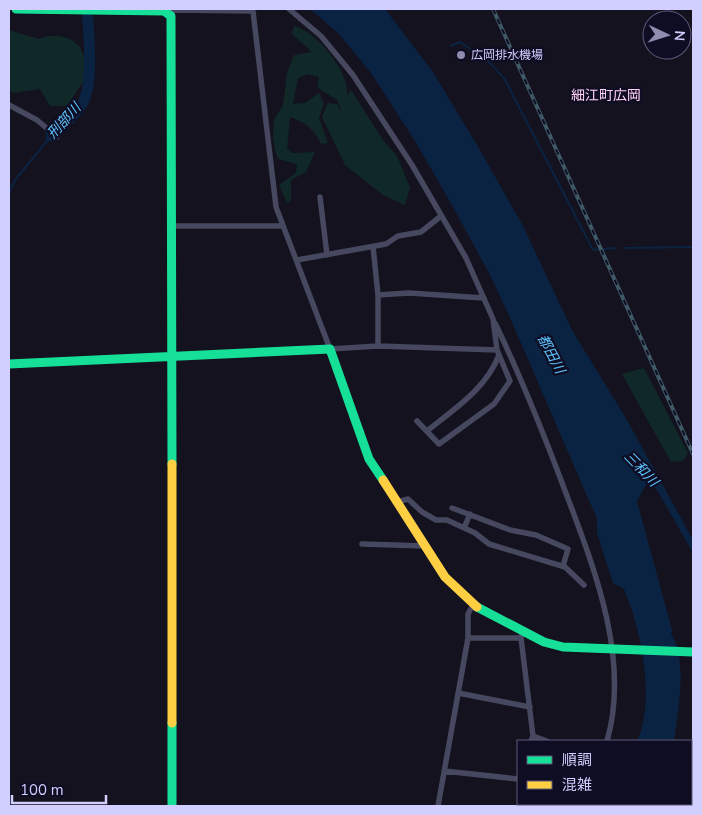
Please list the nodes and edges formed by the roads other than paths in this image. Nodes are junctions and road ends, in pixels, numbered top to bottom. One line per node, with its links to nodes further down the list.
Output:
1 (16, 9): 5 (street)
2 (97, 9): 3 (street); 5 (street)
3 (118, 9): 7 (street)
4 (289, 9): 11 (street)
5 (78, 10)
6 (253, 10): 7 (street); 13 (street)
7 (169, 11): 12 (street)
8 (9, 105): 9 (street)
9 (57, 137)
10 (320, 197): 15 (street)
11 (441, 216): 14 (street); 18 (street)
12 (172, 226): 13 (street); 23 (street)
13 (283, 226): 16 (street)
14 (373, 246): 15 (street); 17 (street)
15 (327, 255): 16 (street)
16 (297, 260): 21 (street)
17 (378, 295): 18 (street); 20 (street)
18 (484, 298): 19 (street)
19 (493, 319): 22 (street); 38 (street)
20 (378, 346): 21 (street); 22 (street)
21 (330, 349): 23 (street); 27 (street)
22 (498, 353): 26 (street); 26 (street)
23 (171, 355): 24 (street); 46 (street)
24 (9, 364)
25 (417, 421): 26 (street)
26 (427, 431)
27 (396, 502): 30 (street); 32 (street)
28 (452, 508): 29 (street)
29 (470, 514): 30 (street); 33 (street)
30 (464, 528): 33 (street)
31 (362, 544): 32 (street)
32 (425, 546): 35 (street)
33 (563, 566): 34 (street)
34 (584, 585)
35 (473, 605): 36 (street); 37 (street)
36 (522, 635): 37 (street); 38 (street); 41 (street)
37 (468, 638): 40 (street)
38 (613, 649): 39 (street); 43 (street)
39 (693, 652)
40 (458, 693): 41 (street); 44 (street)
41 (530, 707): 42 (street)
42 (532, 739)
43 (607, 740)
44 (444, 771): 45 (street); 47 (street)
45 (517, 780)
46 (172, 806)
47 (438, 806)

